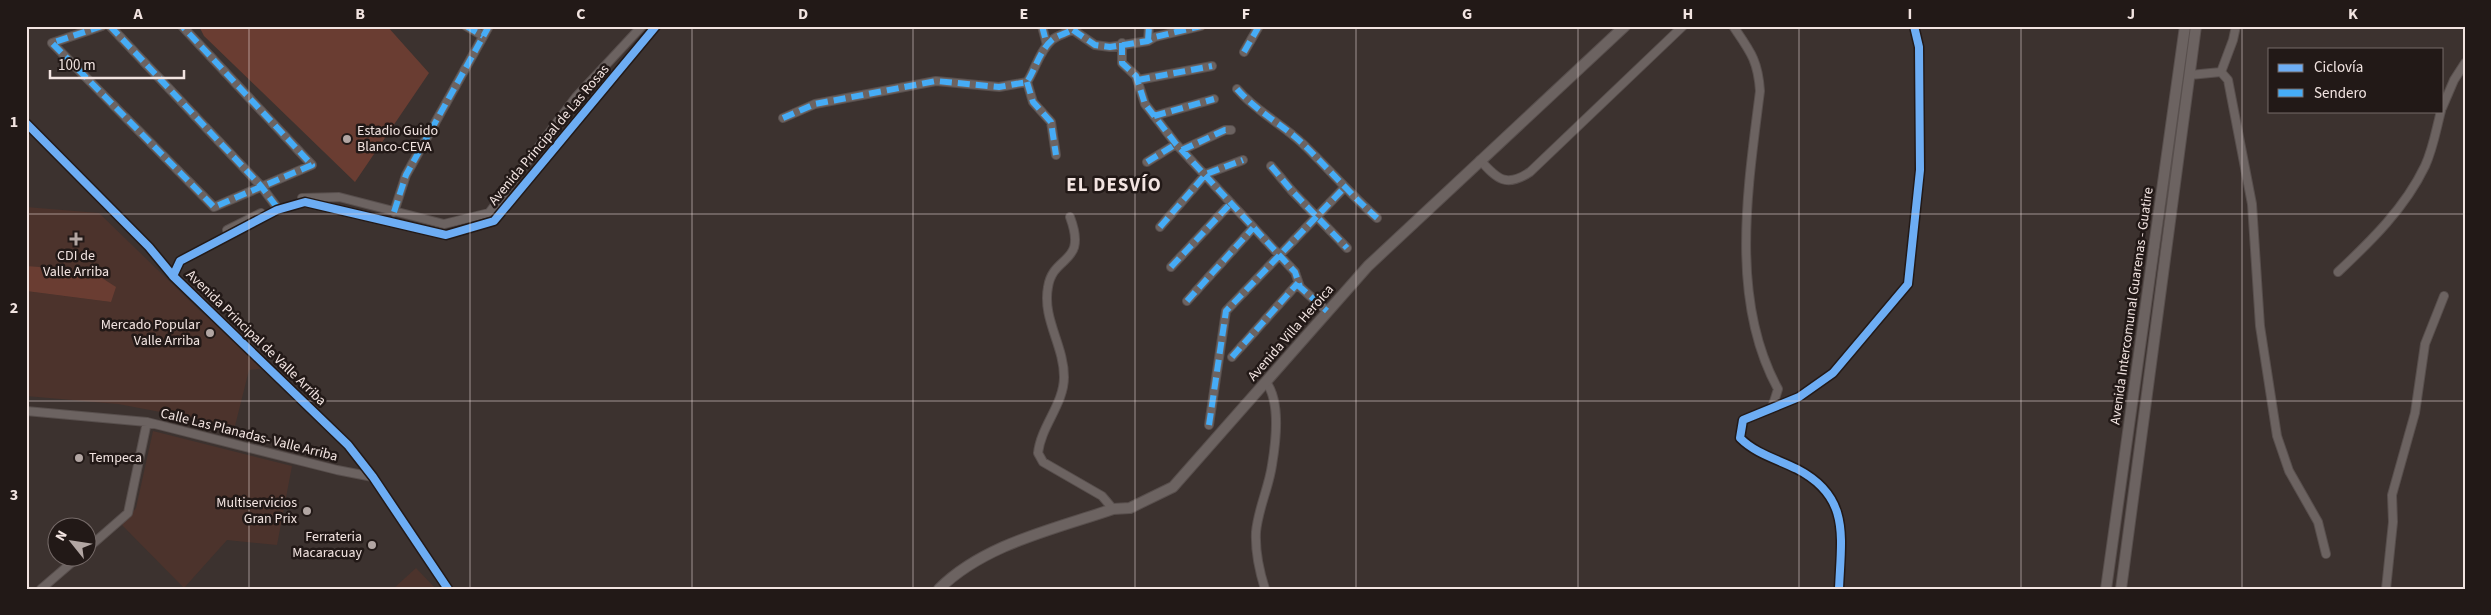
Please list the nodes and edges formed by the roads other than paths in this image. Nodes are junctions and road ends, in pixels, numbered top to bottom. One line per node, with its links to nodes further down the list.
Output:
1 (102, 26): 46 (street)
2 (110, 26): 46 (street)
3 (182, 26): 46 (street)
4 (466, 26): 20 (street)
5 (489, 26): 20 (street)
6 (642, 26): 50 (street)
7 (656, 26): 60 (street, Avenida Principal de Las Rosas)
8 (1042, 26): 23 (street)
9 (1149, 26): 21 (street)
10 (1201, 26): 21 (street)
11 (1259, 26): 24 (street)
12 (1625, 26): 42 (main road, Avenida Villa Heroica)
13 (1683, 26): 42 (street)
14 (1733, 26): 67 (street)
15 (1914, 26): 67 (street)
16 (2185, 26): 81 (main road, Avenida Intercomunal Guarenas - Guatire)
17 (2196, 26): 28 (main road, Avenida Intercomunal Guarenas - Guatire)
18 (2236, 26): 27 (street)
19 (1075, 28): 22 (street); 23 (street)
20 (483, 36): 50 (street)
21 (1148, 41): 22 (street)
22 (1122, 43): 29 (street)
23 (1047, 45): 30 (street)
24 (1244, 52)
25 (2465, 63): 33 (street)
26 (1212, 66): 29 (street)
27 (2221, 72): 28 (street); 74 (street)
28 (2190, 75): 82 (main road, Avenida Intercomunal Guarenas - Guatire)
29 (1138, 80): 35 (street)
30 (1027, 82): 36 (street); 40 (street)
31 (1237, 89): 47 (street)
32 (1214, 99): 35 (street)
33 (2444, 103)
34 (2441, 112): 59 (street)
35 (1154, 116): 39 (street)
36 (782, 118)
37 (26, 123): 60 (street, Avenida Principal de Valle Arriba)
38 (1231, 130): 39 (street)
39 (1179, 147): 43 (street); 45 (street)
40 (1056, 156)
41 (1242, 160): 45 (street)
42 (1480, 160): 64 (main road, Avenida Villa Heroica)
43 (1148, 162)
44 (1271, 166): 52 (street)
45 (1206, 174): 48 (street); 54 (street)
46 (261, 186): 49 (street)
47 (1344, 188): 52 (street); 53 (street)
48 (1232, 203): 55 (street); 58 (street)
49 (276, 206): 50 (street); 60 (street)
50 (394, 212)
51 (1070, 217): 72 (street)
52 (1316, 217): 56 (street); 57 (street)
53 (1377, 218)
54 (1160, 227)
55 (1253, 228): 57 (street); 63 (street)
56 (1347, 248)
57 (1278, 256): 61 (street); 70 (street)
58 (1171, 267)
59 (2338, 272)
60 (171, 273): 71 (street, Avenida Principal de Valle Arriba)
61 (1298, 282): 64 (street); 65 (street)
62 (2444, 296): 83 (street)
63 (1187, 301)
64 (1327, 311): 66 (main road, Avenida Villa Heroica)
65 (1232, 357)
66 (1266, 382): 72 (main road, Avenida Villa Heroica); 79 (street)
67 (1772, 408): 80 (street)
68 (26, 411): 69 (street, Calle Las Planadas- Valle Arriba)
69 (147, 422): 71 (street, Calle Las Planadas- Valle Arriba); 73 (street, Calle Las Planadas- Valle Arriba)
70 (1209, 425)
71 (373, 477): 77 (street, Avenida Principal de Valle Arriba)
72 (1113, 509): 78 (main road, Avenida Villa Heroica)
73 (98, 539)
74 (2326, 554)
75 (65, 568): 76 (street)
76 (41, 589)
77 (448, 589)
78 (939, 589)
79 (1265, 589)
80 (1839, 589)
81 (2106, 589)
82 (2121, 589)
83 (2386, 589)

